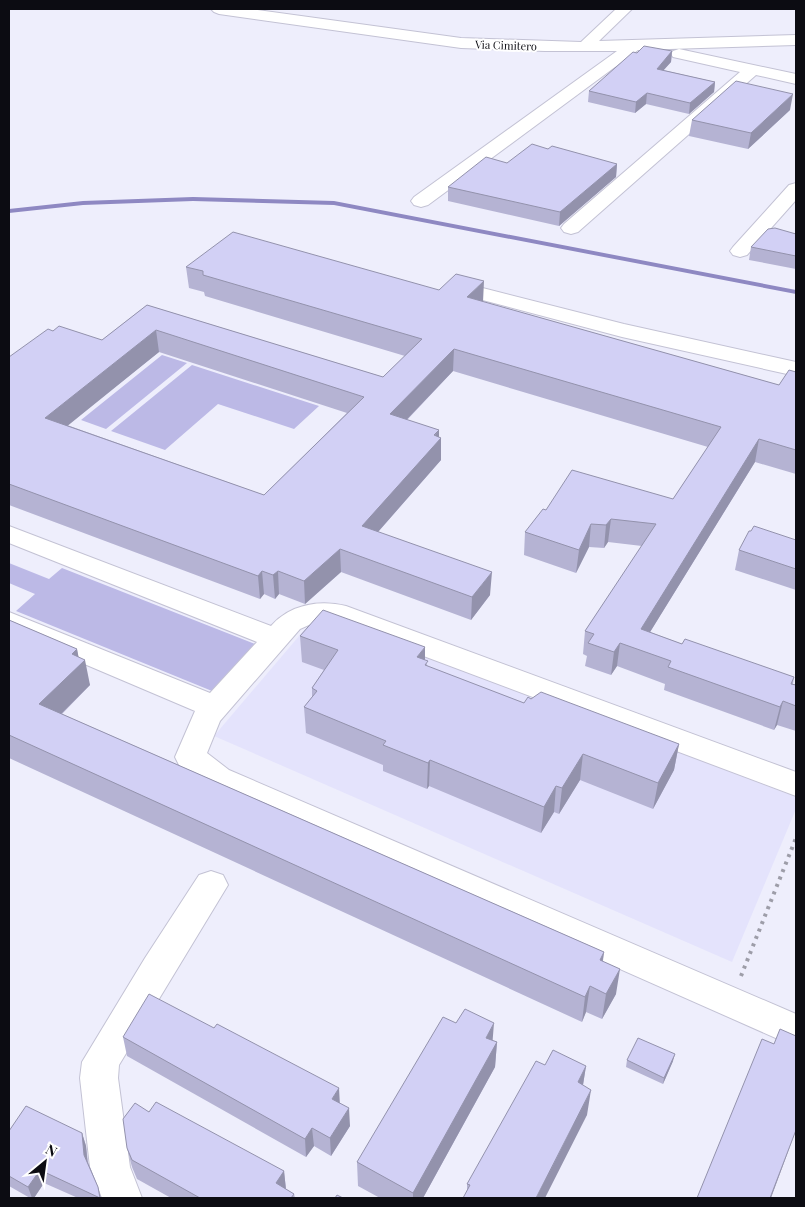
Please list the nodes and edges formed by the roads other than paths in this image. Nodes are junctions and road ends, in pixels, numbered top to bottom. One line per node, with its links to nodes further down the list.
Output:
1 (219, 9): 5 (street, Via Cimitero)
2 (625, 9): 5 (street)
3 (796, 40): 4 (street, Via Cimitero)
4 (638, 44): 5 (street, Via Cimitero); 6 (street); 9 (street)
5 (585, 46)
6 (752, 70): 7 (street); 10 (street)
7 (796, 79)
8 (796, 189): 11 (street)
9 (421, 201)
10 (571, 228)
11 (740, 251)
12 (463, 289): 13 (street)
13 (796, 369)
14 (9, 534): 16 (street)
15 (9, 621): 17 (street)
16 (275, 638): 17 (street); 18 (street)
17 (215, 707): 20 (street)
18 (796, 784)
19 (211, 886): 21 (street)
20 (796, 1031)
21 (122, 1198)

